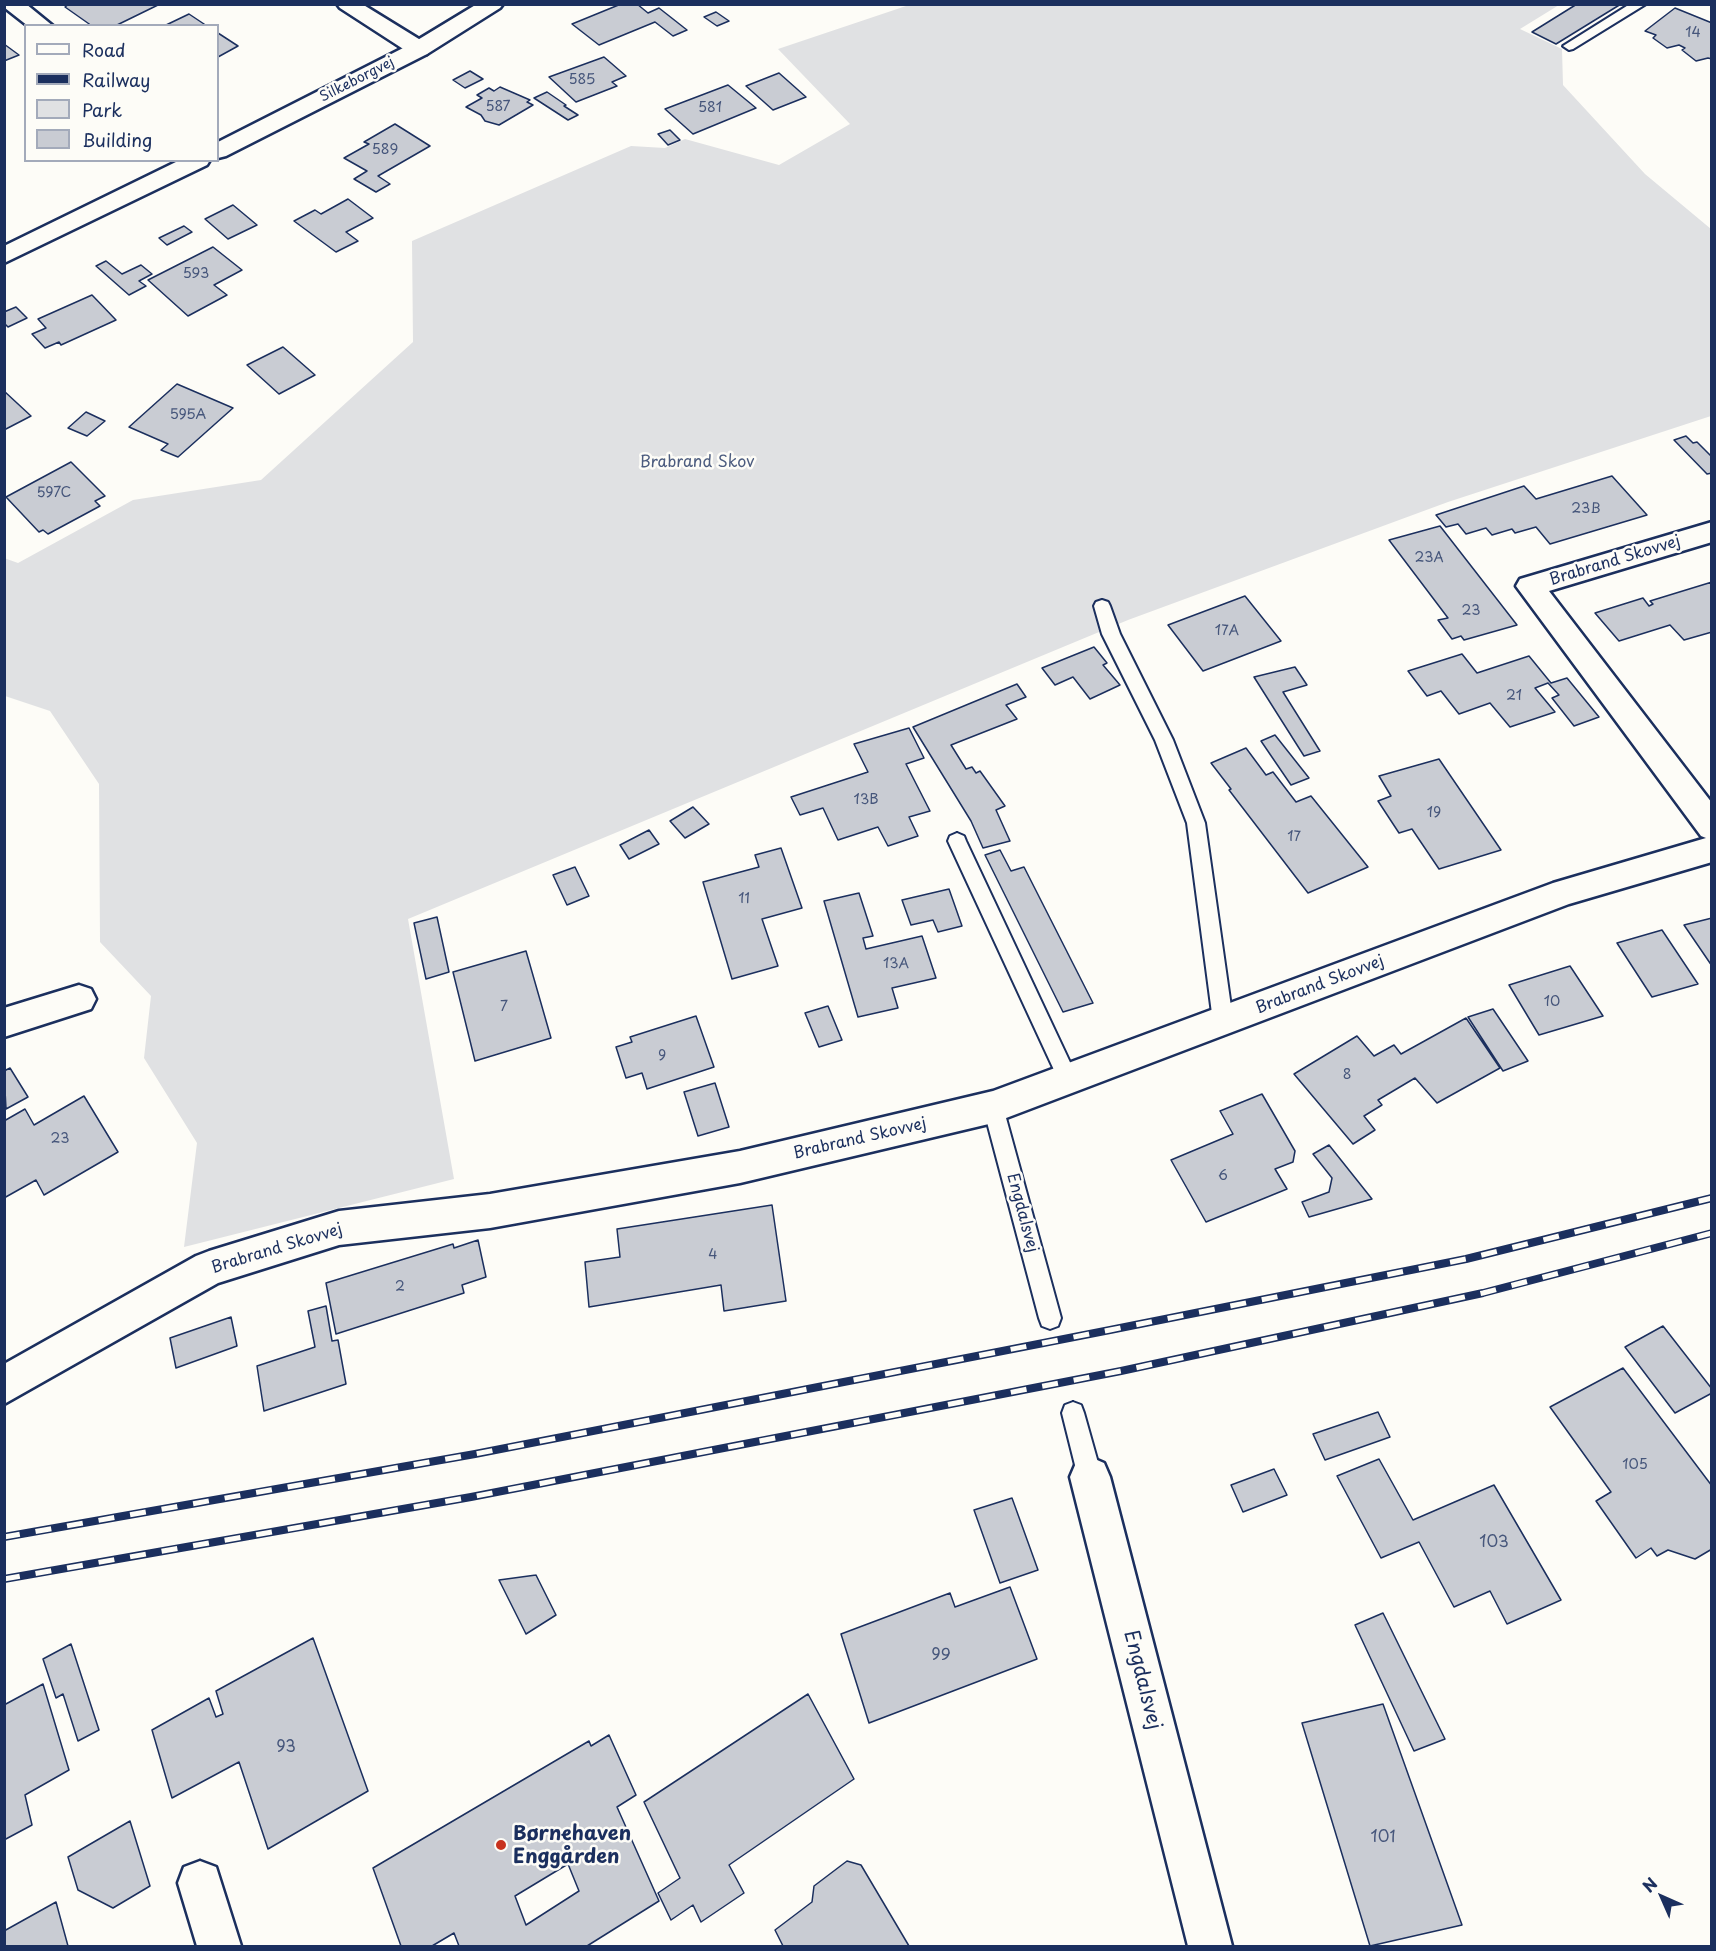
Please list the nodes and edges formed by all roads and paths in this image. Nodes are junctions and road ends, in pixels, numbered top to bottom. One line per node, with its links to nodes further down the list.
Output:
1 (12, 4): 5 (street)
2 (347, 4): 7 (street)
3 (493, 4): 7 (street, Silkeborgvej)
4 (1640, 4): 6 (lane)
5 (40, 24)
6 (1569, 46)
7 (419, 49): 8 (street, Silkeborgvej)
8 (219, 150)
9 (195, 162): 10 (street)
10 (4, 256)
11 (1712, 532): 13 (street, Brabrand Skovvej)
12 (1102, 606): 17 (lane)
13 (1712, 827)
14 (957, 841): 19 (lane)
15 (1712, 849): 17 (street, Brabrand Skovvej)
16 (79, 999): 18 (street)
17 (1223, 1021): 19 (street, Brabrand Skovvej)
18 (4, 1023)
19 (1068, 1079): 20 (street, Brabrand Skovvej)
20 (993, 1107): 21 (lane, Engdalsvej); 22 (street, Brabrand Skovvej)
21 (1050, 1318)
22 (4, 1385)
23 (1073, 1413): 24 (lane, Engdalsvej)
24 (1090, 1477): 27 (street, Engdalsvej)
25 (200, 1883): 26 (street)
26 (219, 1947)
27 (1210, 1947)

